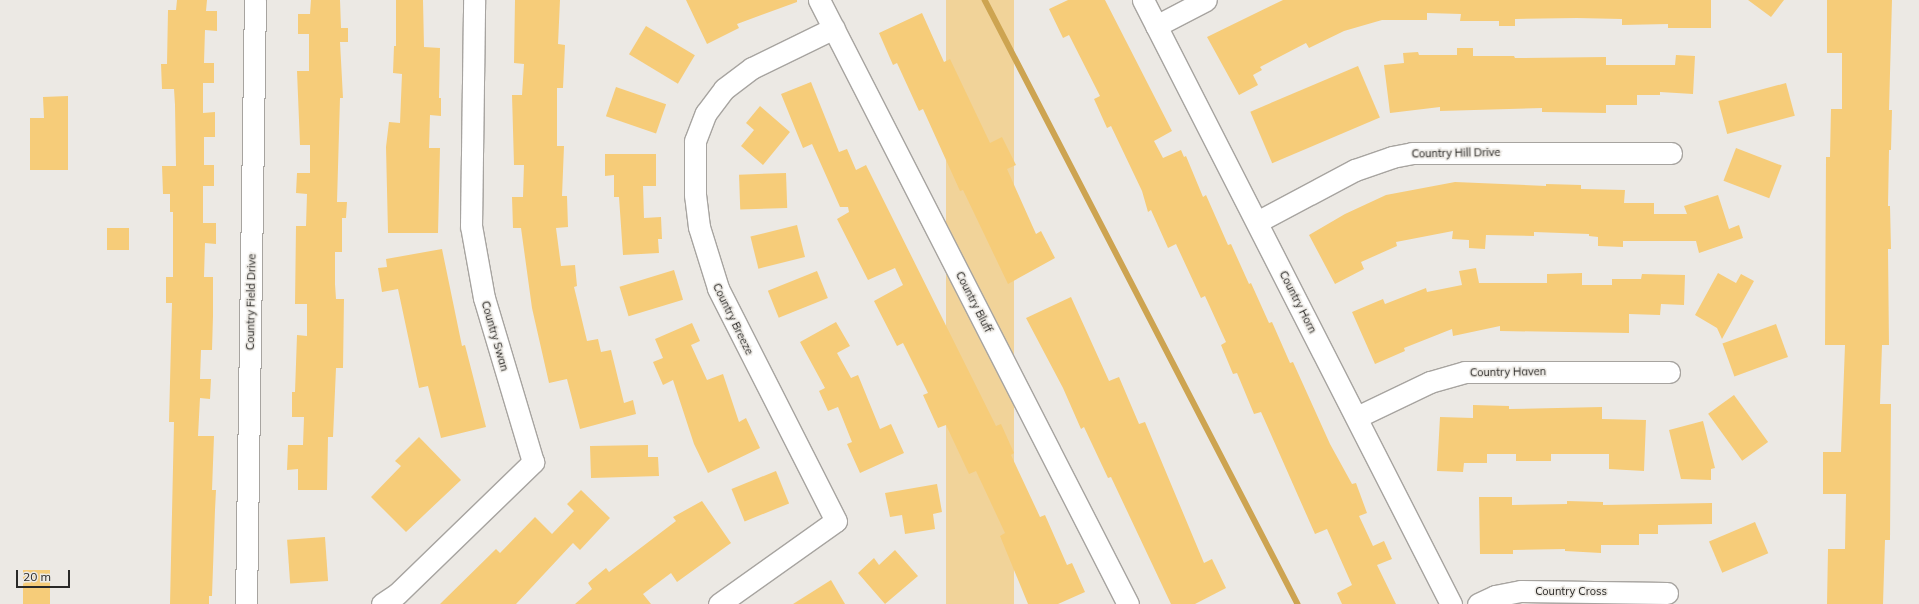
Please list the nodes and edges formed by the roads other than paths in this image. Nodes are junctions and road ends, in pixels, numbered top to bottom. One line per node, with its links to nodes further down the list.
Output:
1 (255, 0): 13 (street, Country Field Drive)
2 (474, 0): 14 (street, Country Swan)
3 (819, 0): 7 (street, Country Bluff)
4 (1143, 0): 6 (street, Country Horn)
5 (1206, 0): 6 (street)
6 (1156, 26): 9 (street, Country Horn)
7 (834, 28): 15 (street, Country Breeze); 16 (street, Country Bluff)
8 (1671, 153): 9 (street, Country Hill Drive)
9 (1257, 222): 11 (street, Country Horn)
10 (1669, 372): 11 (street, Country Haven)
11 (1357, 417): 17 (street, Country Horn)
12 (1667, 593): 18 (street, Country Cross)
13 (246, 604)
14 (382, 604)
15 (719, 604)
16 (1128, 604)
17 (1451, 604)
18 (1478, 604)

